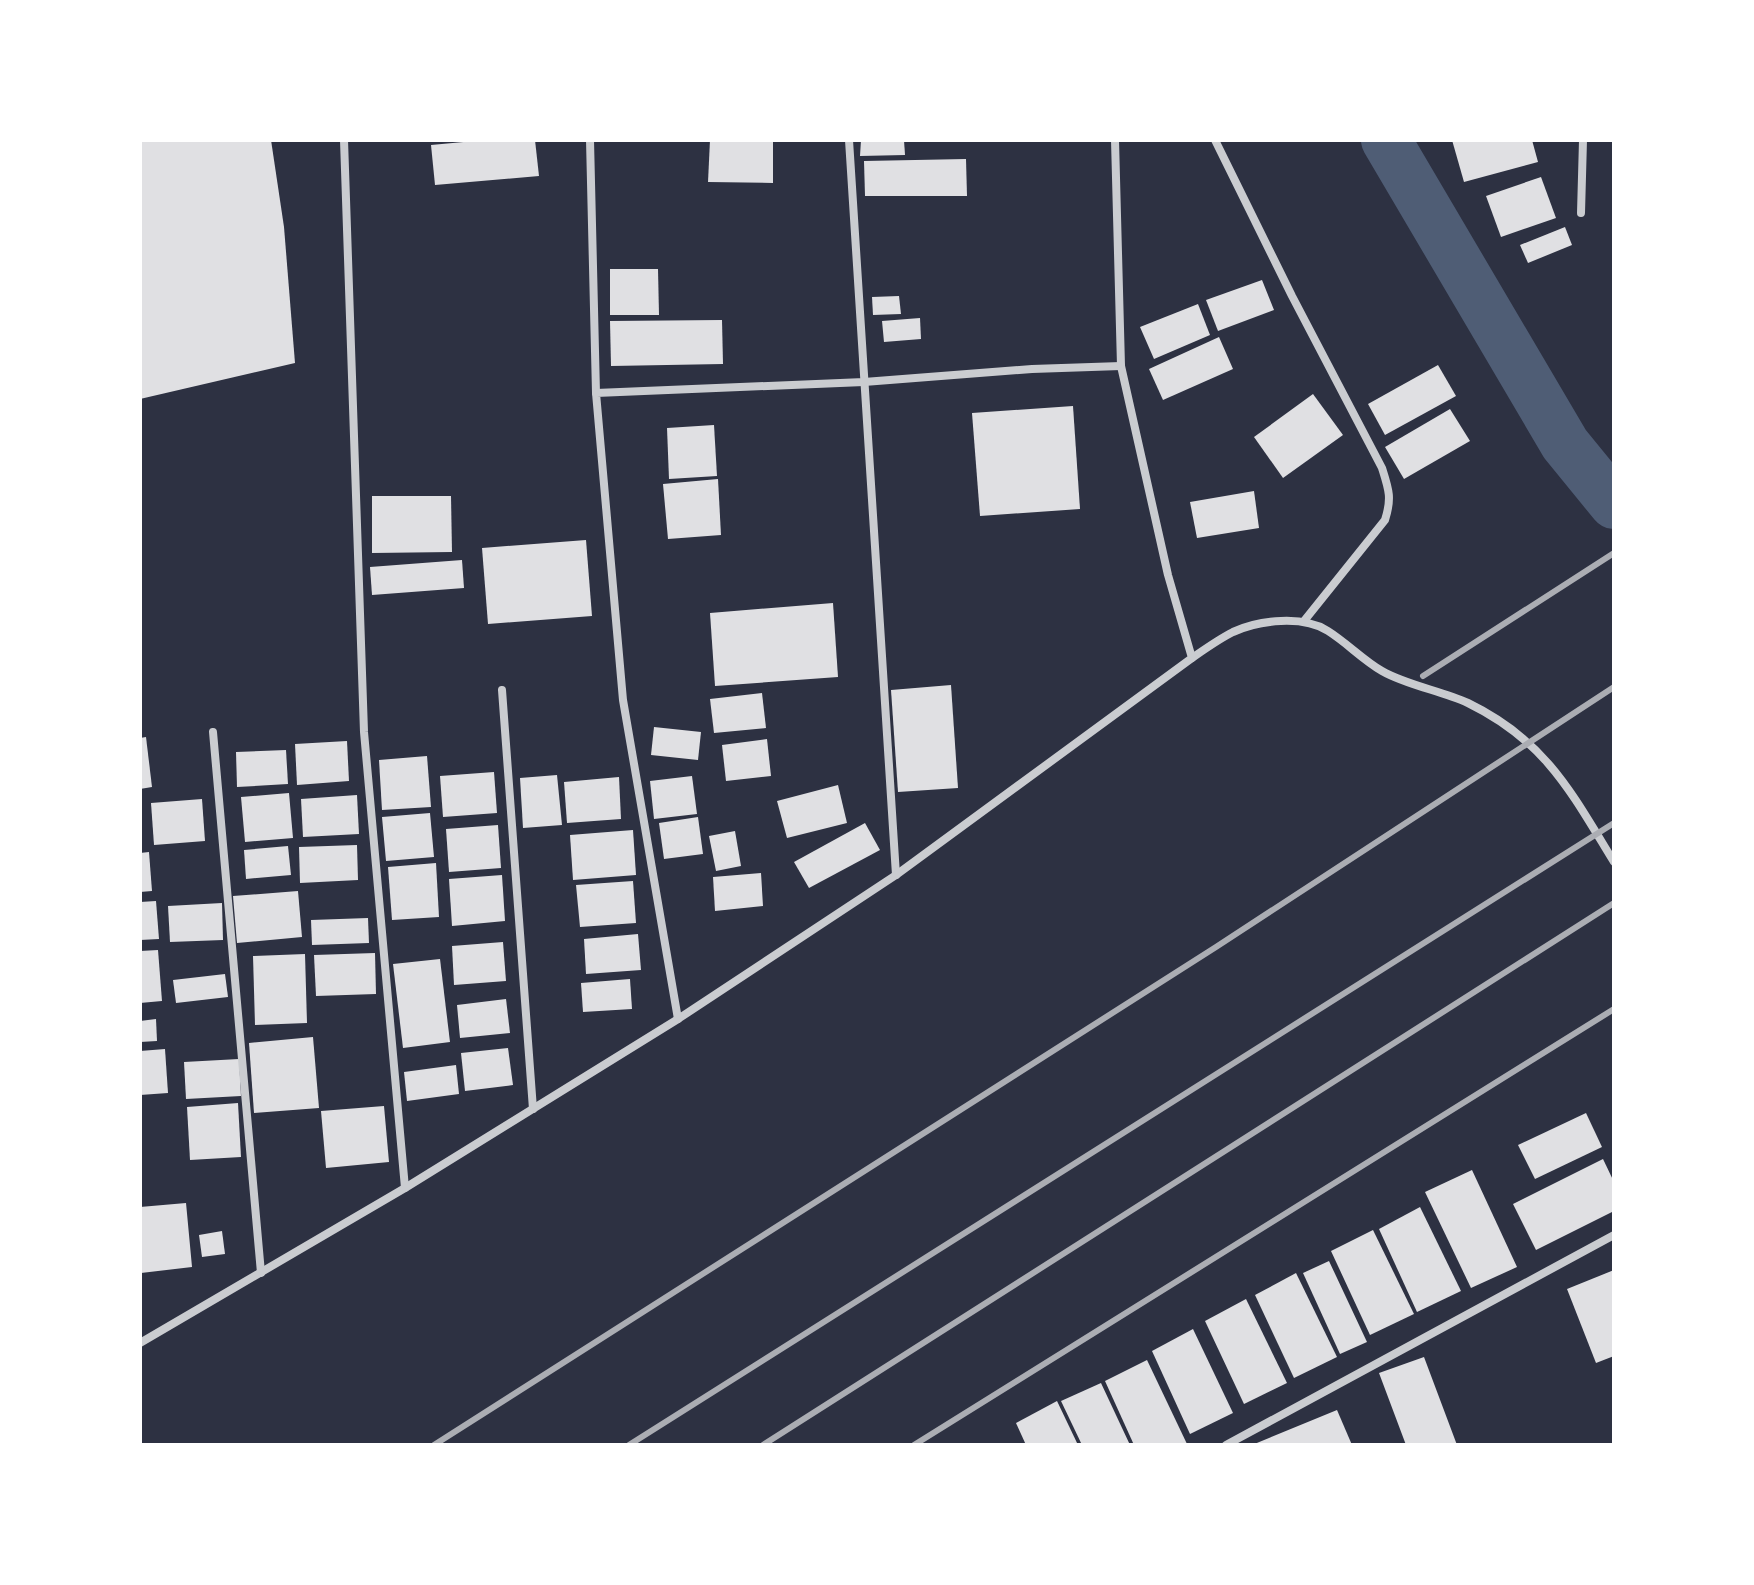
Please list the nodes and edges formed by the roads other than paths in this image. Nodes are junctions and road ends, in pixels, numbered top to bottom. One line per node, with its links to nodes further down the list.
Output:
1 (344, 140): 19 (street)
2 (590, 140): 10 (street)
3 (849, 140): 9 (street)
4 (1115, 140): 8 (street)
5 (1215, 140): 11 (street)
6 (1583, 140): 7 (street)
7 (1581, 213)
8 (1121, 366): 9 (street); 12 (street)
9 (864, 382): 10 (street); 16 (street)
10 (596, 393): 17 (street)
11 (1304, 621): 12 (street); 15 (street)
12 (1192, 658): 16 (street)
13 (502, 690): 18 (street)
14 (213, 732): 21 (street)
15 (1614, 862)
16 (896, 875): 17 (street)
17 (678, 1019): 18 (street)
18 (533, 1109): 19 (street)
19 (405, 1188): 21 (street)
20 (1614, 1235): 23 (street)
21 (261, 1273): 22 (street)
22 (140, 1343)
23 (1226, 1445)

